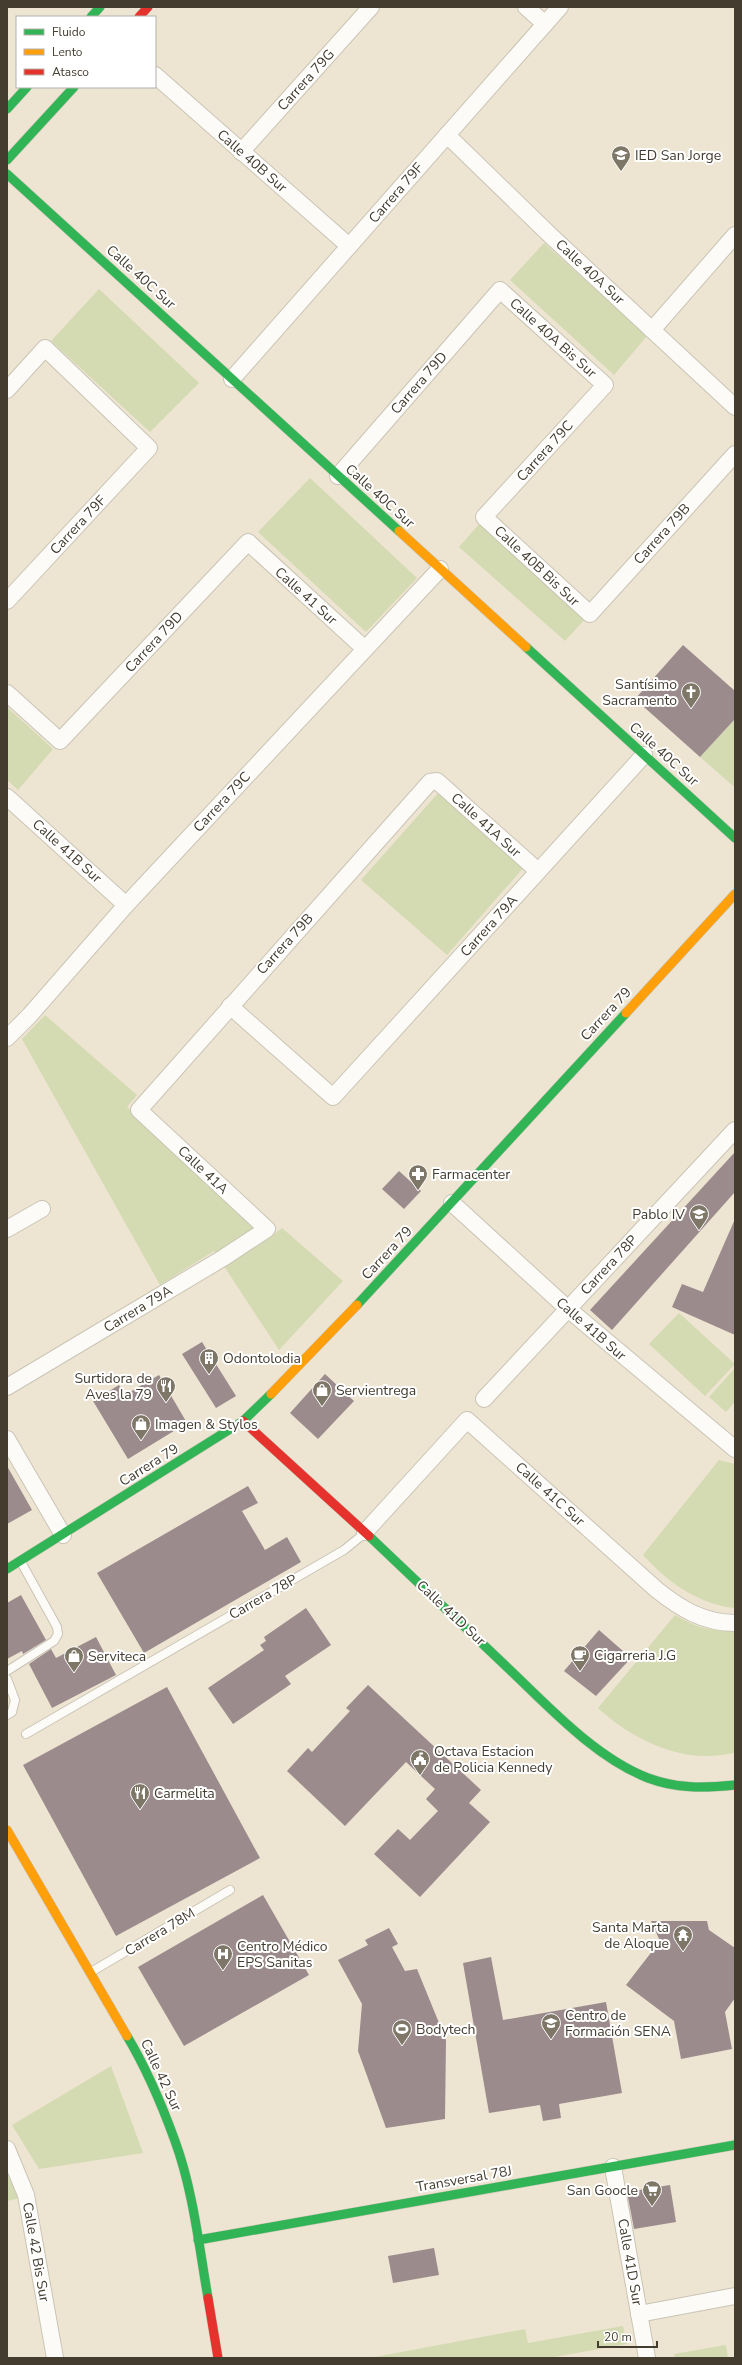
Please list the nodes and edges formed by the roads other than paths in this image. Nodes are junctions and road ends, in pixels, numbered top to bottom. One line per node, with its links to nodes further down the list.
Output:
1 (100, 7): 6 (street)
2 (148, 7): 7 (street)
3 (371, 7): 14 (street, Carrera 79G)
4 (526, 7): 8 (street)
5 (560, 7): 8 (street, Carrera 79F)
6 (92, 16)
7 (140, 16)
8 (545, 24): 13 (street, Carrera 79F)
9 (156, 76): 14 (street, Calle 40B Sur)
10 (26, 88): 12 (street)
11 (73, 88): 15 (street)
12 (7, 109)
13 (447, 135): 18 (street, Carrera 79F); 20 (street, Calle 40A Sur)
14 (241, 152): 18 (street, Calle 40B Sur)
15 (7, 160)
16 (7, 174): 21 (street, Calle 40C Sur)
17 (735, 235): 20 (street)
18 (349, 246): 21 (street, Carrera 79F)
19 (500, 290): 22 (street, Calle 40A Bis Sur); 26 (street, Carrera 79D)
20 (652, 330): 24 (street, Calle 40A Sur)
21 (232, 379): 26 (street, Calle 40C Sur)
22 (605, 385): 27 (street, Carrera 79C)
23 (7, 390): 30 (street, Carrera 79F)
24 (735, 407)
25 (735, 454): 31 (street, Carrera 79B)
26 (338, 476): 29 (street, Calle 40C Sur)
27 (484, 517): 31 (street, Calle 40B Bis Sur)
28 (248, 542): 32 (street, Calle 41 Sur); 33 (street, Carrera 79D)
29 (440, 569): 32 (street, Carrera 79C); 34 (street, Calle 40C Sur)
30 (7, 601)
31 (590, 614)
32 (365, 649): 40 (street, Carrera 79C)
33 (7, 693)
34 (644, 755): 37 (street, Calle 40C Sur); 38 (street, Carrera 79A)
35 (434, 780): 38 (street, Calle 41A Sur); 41 (street, Carrera 79B)
36 (7, 797): 40 (street, Calle 41B Sur)
37 (735, 838)
38 (538, 871): 41 (street, Carrera 79A)
39 (735, 894): 45 (street, Carrera 79)
40 (126, 905): 42 (street, Carrera 79C)
41 (230, 1006): 43 (street, Carrera 79B)
42 (7, 1038)
43 (139, 1110): 48 (street, Calle 41A)
44 (735, 1130): 49 (street, Carrera 78P)
45 (452, 1203): 49 (street, Calle 41B Sur); 53 (street, Carrera 79)
46 (42, 1209): 47 (street)
47 (7, 1229)
48 (268, 1229): 50 (street, Carrera 79A)
49 (568, 1309): 51 (street, Carrera 78P); 55 (street, Calle 41B Sur)
50 (7, 1387)
51 (484, 1399)
52 (467, 1420): 56 (street, Carrera 78P); 60 (street, Calle 41C Sur)
53 (243, 1421): 56 (street, Calle 41D Sur); 57 (street, Carrera 79)
54 (7, 1439): 57 (street)
55 (735, 1449)
56 (365, 1532): 64 (lane, Carrera 78P); 65 (street, Calle 41D Sur)
57 (64, 1535): 58 (street, Carrera 79)
58 (20, 1561): 59 (street, Carrera 79); 61 (lane)
59 (7, 1569)
60 (735, 1623)
61 (7, 1671)
62 (7, 1679): 63 (lane)
63 (7, 1715)
64 (26, 1734)
65 (735, 1785)
66 (7, 1830): 68 (street, Calle 42 Sur)
67 (230, 1890): 68 (lane, Carrera 78M)
68 (90, 1973): 72 (street, Calle 42 Sur)
69 (735, 2145): 71 (street, Transversal 78J)
70 (7, 2149): 75 (street, Calle 42 Bis Sur)
71 (613, 2167): 72 (street, Transversal 78J); 74 (street, Calle 41D Sur)
72 (198, 2240): 76 (street, Calle 42 Sur)
73 (735, 2296): 74 (street)
74 (639, 2314): 77 (street, Calle 41D Sur)
75 (55, 2358)
76 (218, 2358)
77 (647, 2358)

